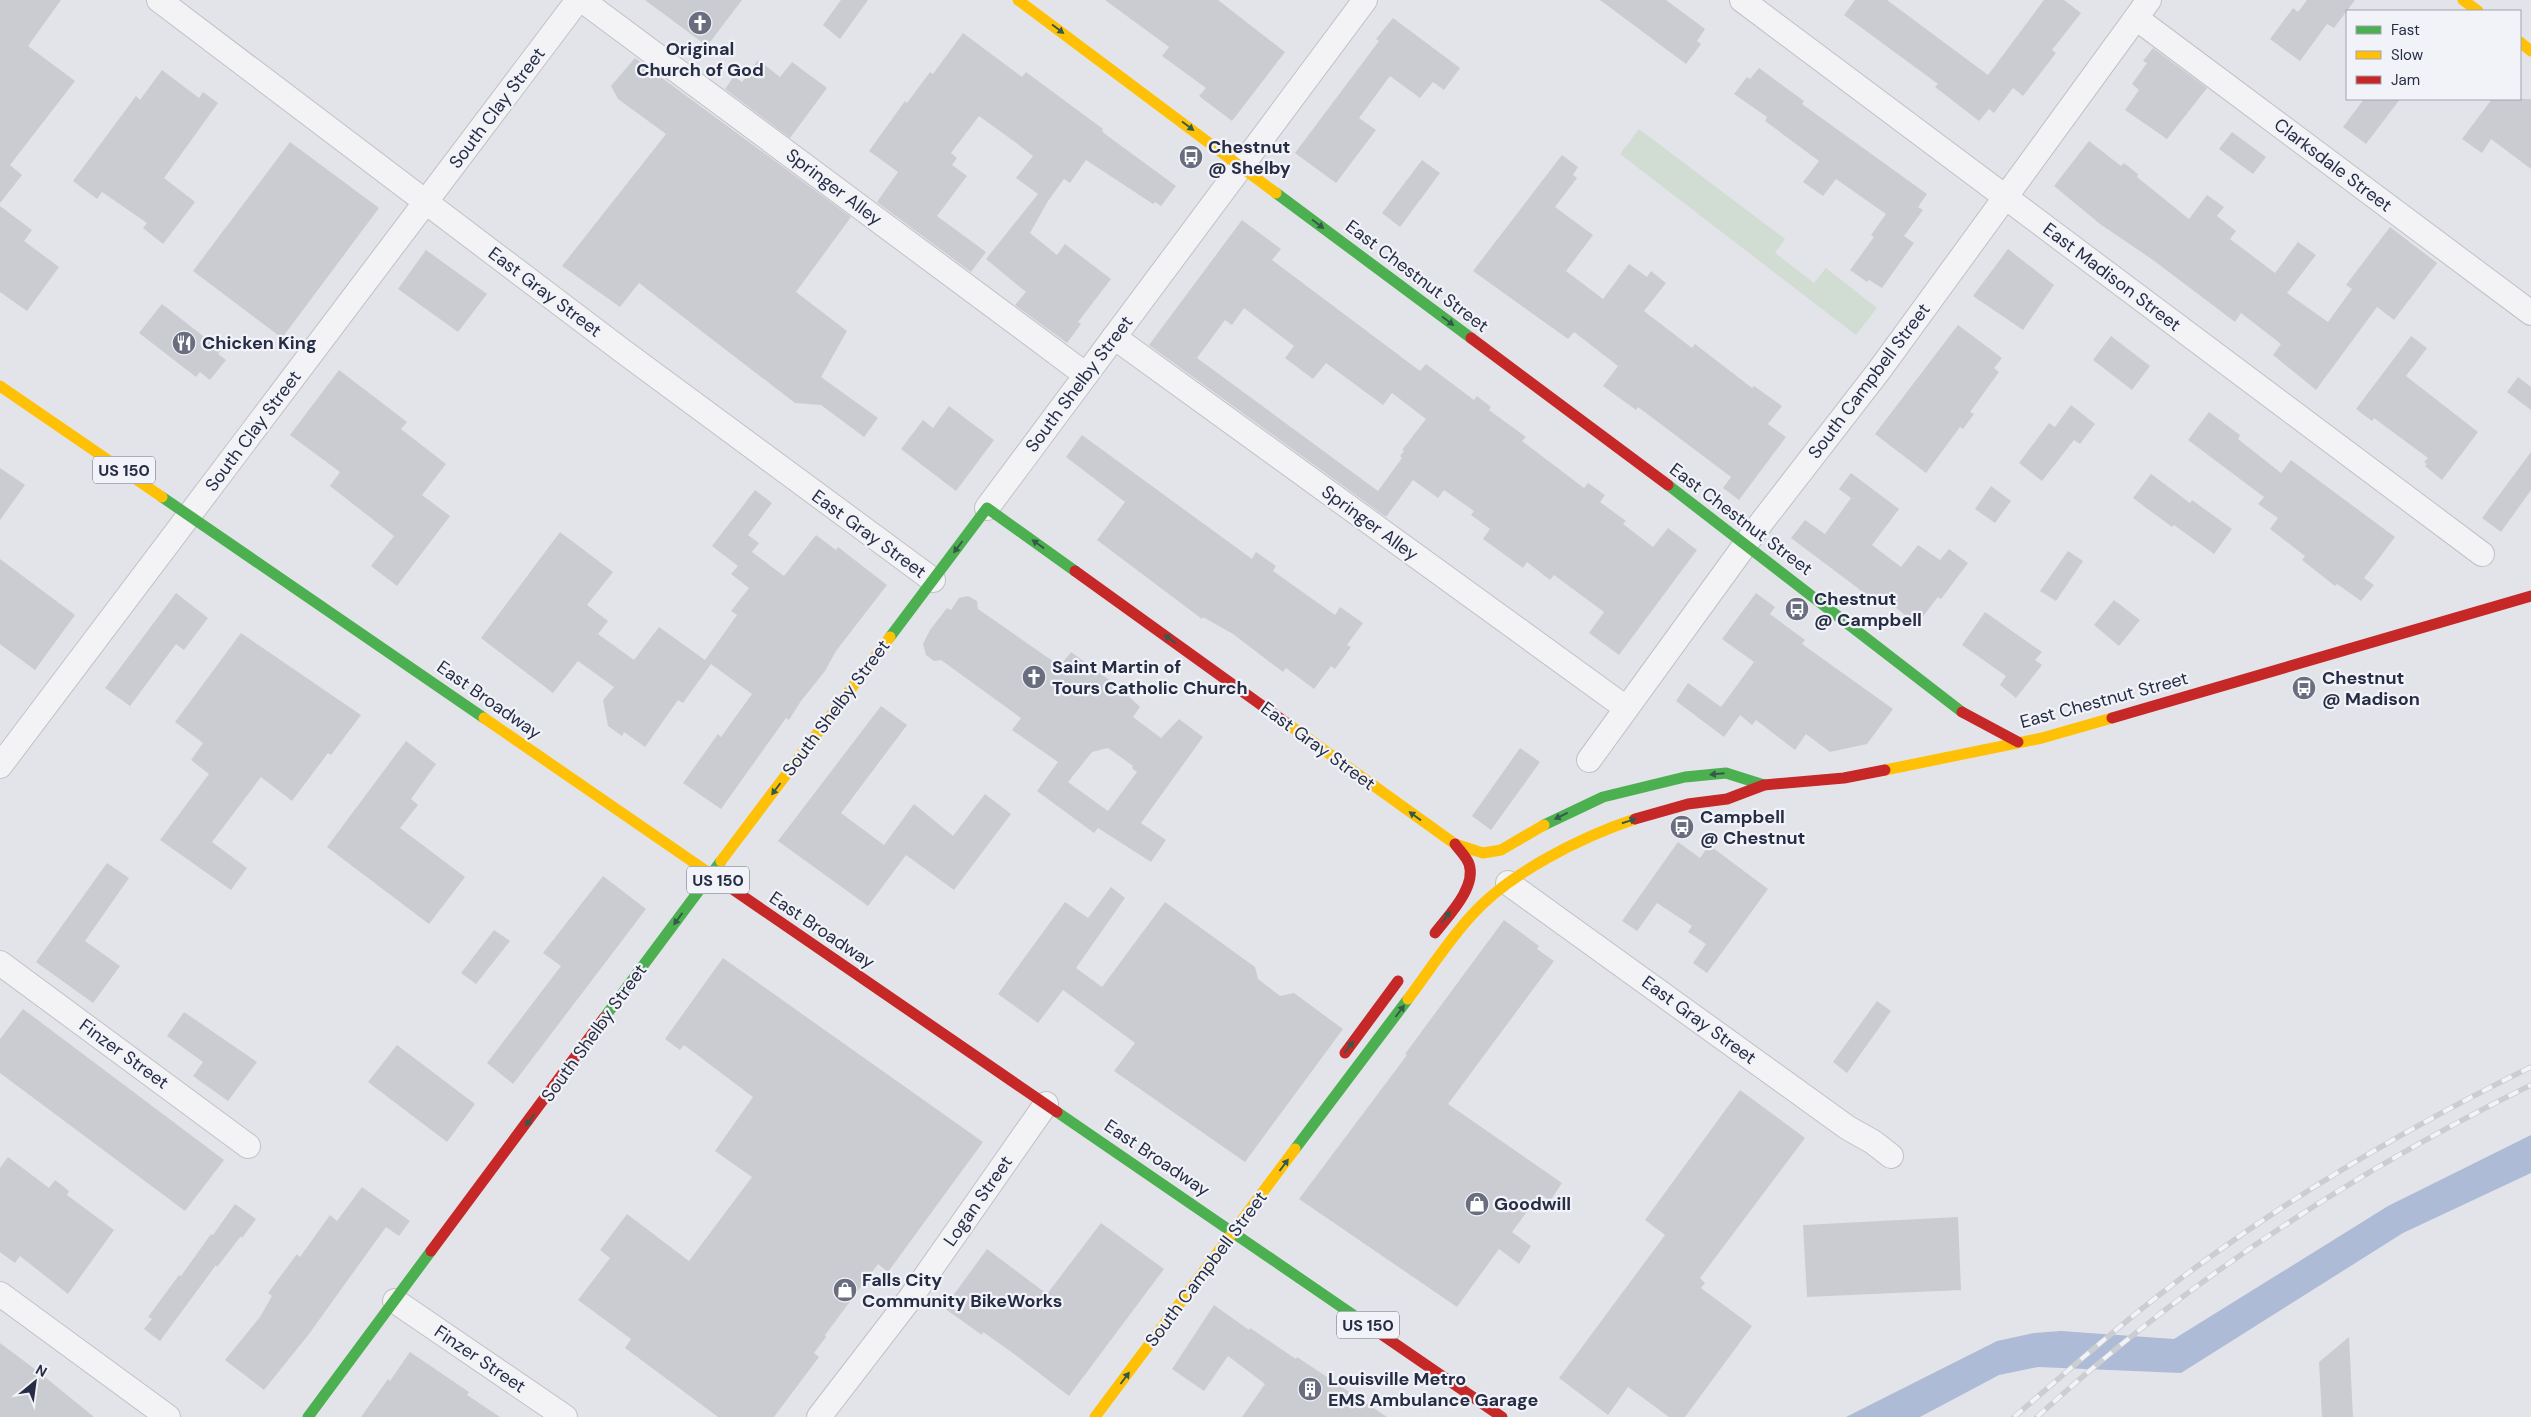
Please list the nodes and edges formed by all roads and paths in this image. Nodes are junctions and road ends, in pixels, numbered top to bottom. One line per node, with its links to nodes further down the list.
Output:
1 (159, 0): 13 (street, East Gray Street)
2 (580, 0): 13 (street, South Clay Street); 16 (street, Springer Alley)
3 (1018, 0): 11 (main road, East Chestnut Street, one-way to 11)
4 (1365, 0): 11 (street, South Shelby Street)
5 (1742, 0): 12 (street, East Madison Street)
6 (2463, 0): 8 (main road)
7 (2142, 9): 12 (street, South Campbell Street); 14 (street, Clarksdale Street)
8 (2477, 10)
9 (2521, 43): 10 (main road)
10 (2531, 51)
11 (1241, 166): 15 (street, South Shelby Street); 20 (main road, East Chestnut Street, one-way to 20)
12 (2004, 197): 20 (street, South Campbell Street); 21 (street, East Madison Street)
13 (426, 201): 19 (street, South Clay Street); 22 (street, East Gray Street)
14 (2531, 314)
15 (1114, 337): 16 (street, South Shelby Street); 24 (street, Springer Alley)
16 (1086, 375): 18 (street, South Shelby Street)
17 (0, 386): 19 (main road, East Broadway / US 150)
18 (987, 508): 22 (main road, South Shelby Street, one-way to 22); 29 (main road, East Gray Street, one-way to 18)
19 (190, 514): 27 (street, South Clay Street); 30 (main road, East Broadway / US 150)
20 (1747, 543): 24 (street, South Campbell Street); 25 (main road, East Chestnut Street)
21 (2482, 554)
22 (932, 580): 30 (main road, South Shelby Street, one-way to 30)
23 (2531, 596): 25 (main road, East Chestnut Street)
24 (1626, 708): 26 (street, South Campbell Street)
25 (2018, 742): 28 (main road)
26 (1589, 760)
27 (0, 766)
28 (1764, 785): 29 (main road, one-way to 29); 31 (main road, South Campbell Street, one-way to 28)
29 (1455, 844): 32 (main road, one-way to 29)
30 (710, 875): 37 (main road, East Broadway / US 150); 43 (main road, South Shelby Street, one-way to 43)
31 (1508, 883): 38 (main road, South Campbell Street, one-way to 31); 40 (street, East Gray Street)
32 (1425, 946)
33 (0, 963): 39 (street, Finzer Street)
34 (1408, 968): 35 (main road, one-way to 34)
35 (1339, 1060)
36 (1317, 1097): 38 (main road)
37 (1046, 1104): 41 (main road, East Broadway / US 150); 47 (street, Logan Street)
38 (1318, 1120): 41 (main road, South Campbell Street, one-way to 38)
39 (248, 1146)
40 (1891, 1156)
41 (1234, 1232): 48 (main road, South Campbell Street, one-way to 41); 49 (main road, East Broadway / US 150)
42 (0, 1294): 44 (street)
43 (395, 1301): 45 (main road, South Shelby Street); 46 (street, Finzer Street)
44 (168, 1417)
45 (308, 1417)
46 (566, 1417)
47 (819, 1417)
48 (1095, 1417)
49 (1502, 1417)

